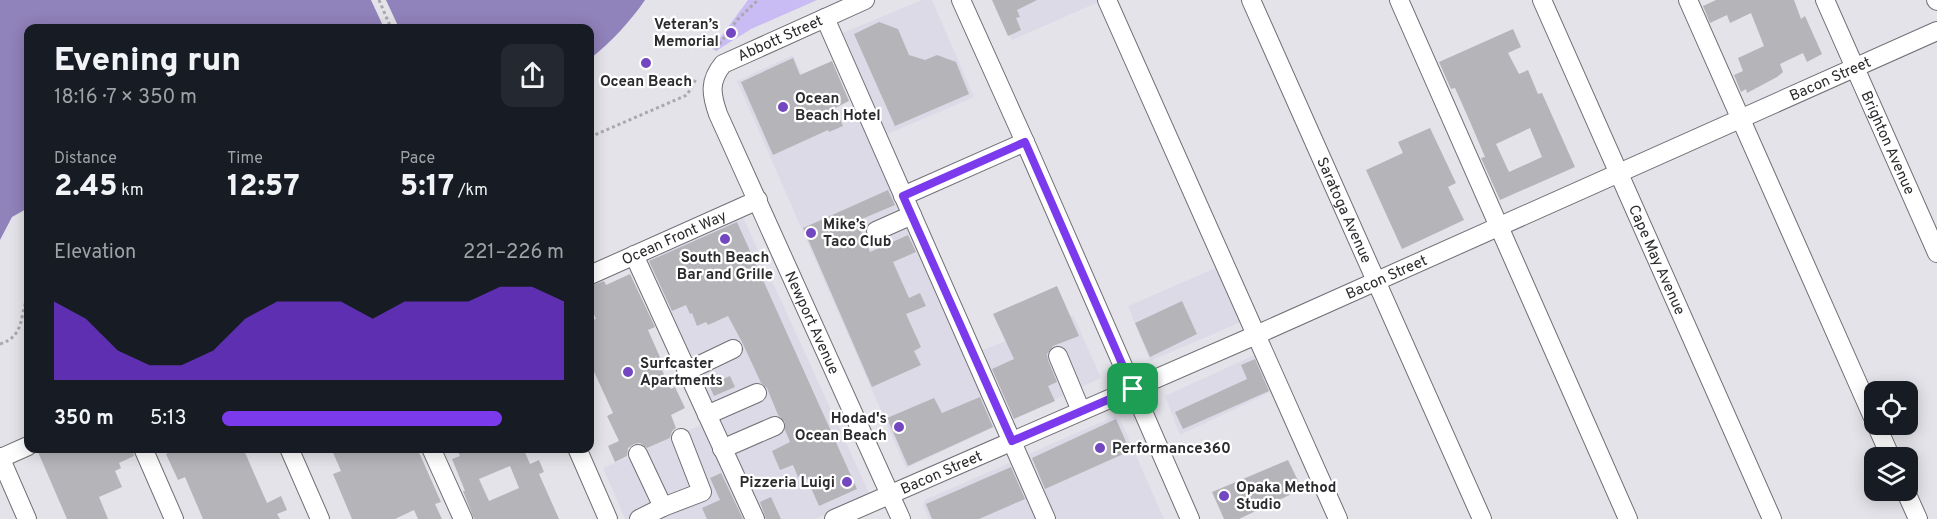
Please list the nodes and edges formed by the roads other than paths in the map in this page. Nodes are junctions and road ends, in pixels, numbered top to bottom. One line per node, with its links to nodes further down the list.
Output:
1 (865, 0): 9 (street, Abbott Street)
2 (961, 0): 14 (street)
3 (1107, 0): 25 (street)
4 (1251, 0): 24 (street, Saratoga Avenue)
5 (1399, 0): 19 (street)
6 (1542, 0): 15 (street, Cape May Avenue)
7 (1688, 0): 12 (street)
8 (1825, 0): 11 (street, Brighton Avenue)
9 (825, 18): 13 (street, Abbott Street); 16 (street)
10 (1937, 31): 11 (street, Bacon Street)
11 (1855, 68): 12 (street, Bacon Street); 21 (street, Brighton Avenue)
12 (1742, 119): 15 (street, Bacon Street); 31 (street)
13 (724, 126): 17 (street, Newport Avenue)
14 (1025, 142): 16 (street); 29 (street)
15 (1620, 174): 19 (street, Bacon Street); 62 (street, Cape May Avenue)
16 (903, 196): 18 (street)
17 (758, 200): 22 (street, Ocean Front Way); 45 (street, Newport Avenue)
18 (912, 215): 20 (street); 36 (street)
19 (1499, 227): 24 (street, Bacon Street); 61 (street)
20 (876, 231)
21 (1937, 253)
22 (634, 255): 23 (street, Ocean Front Way); 28 (street)
23 (594, 273)
24 (1376, 281): 25 (street, Bacon Street); 60 (street, Saratoga Avenue)
25 (1256, 335): 29 (street, Bacon Street); 59 (street)
26 (733, 349): 28 (street)
27 (1058, 356): 32 (street)
28 (687, 371): 33 (street)
29 (1133, 389): 32 (street, Bacon Street); 58 (street)
30 (757, 393): 33 (street)
31 (1864, 396)
32 (1081, 411): 36 (street, Bacon Street)
33 (707, 415): 38 (street)
34 (775, 426): 38 (street)
35 (681, 438): 47 (street)
36 (1012, 441): 45 (street, Bacon Street); 57 (street)
37 (24, 448): 44 (street)
38 (722, 448): 54 (street)
39 (145, 453): 49 (street)
40 (291, 453): 50 (street)
41 (433, 453): 51 (street)
42 (579, 453): 52 (street)
43 (638, 454): 47 (street)
44 (0, 457): 48 (street)
45 (890, 496): 55 (street, Bacon Street); 56 (street, Newport Avenue)
46 (1910, 501): 63 (street)
47 (663, 507): 53 (street)
48 (27, 519)
49 (174, 519)
50 (320, 519)
51 (463, 519)
52 (608, 519)
53 (639, 519)
54 (755, 519)
55 (834, 519)
56 (901, 519)
57 (1046, 519)
58 (1190, 519)
59 (1338, 519)
60 (1482, 519)
61 (1628, 519)
62 (1772, 519)
63 (1918, 519)

